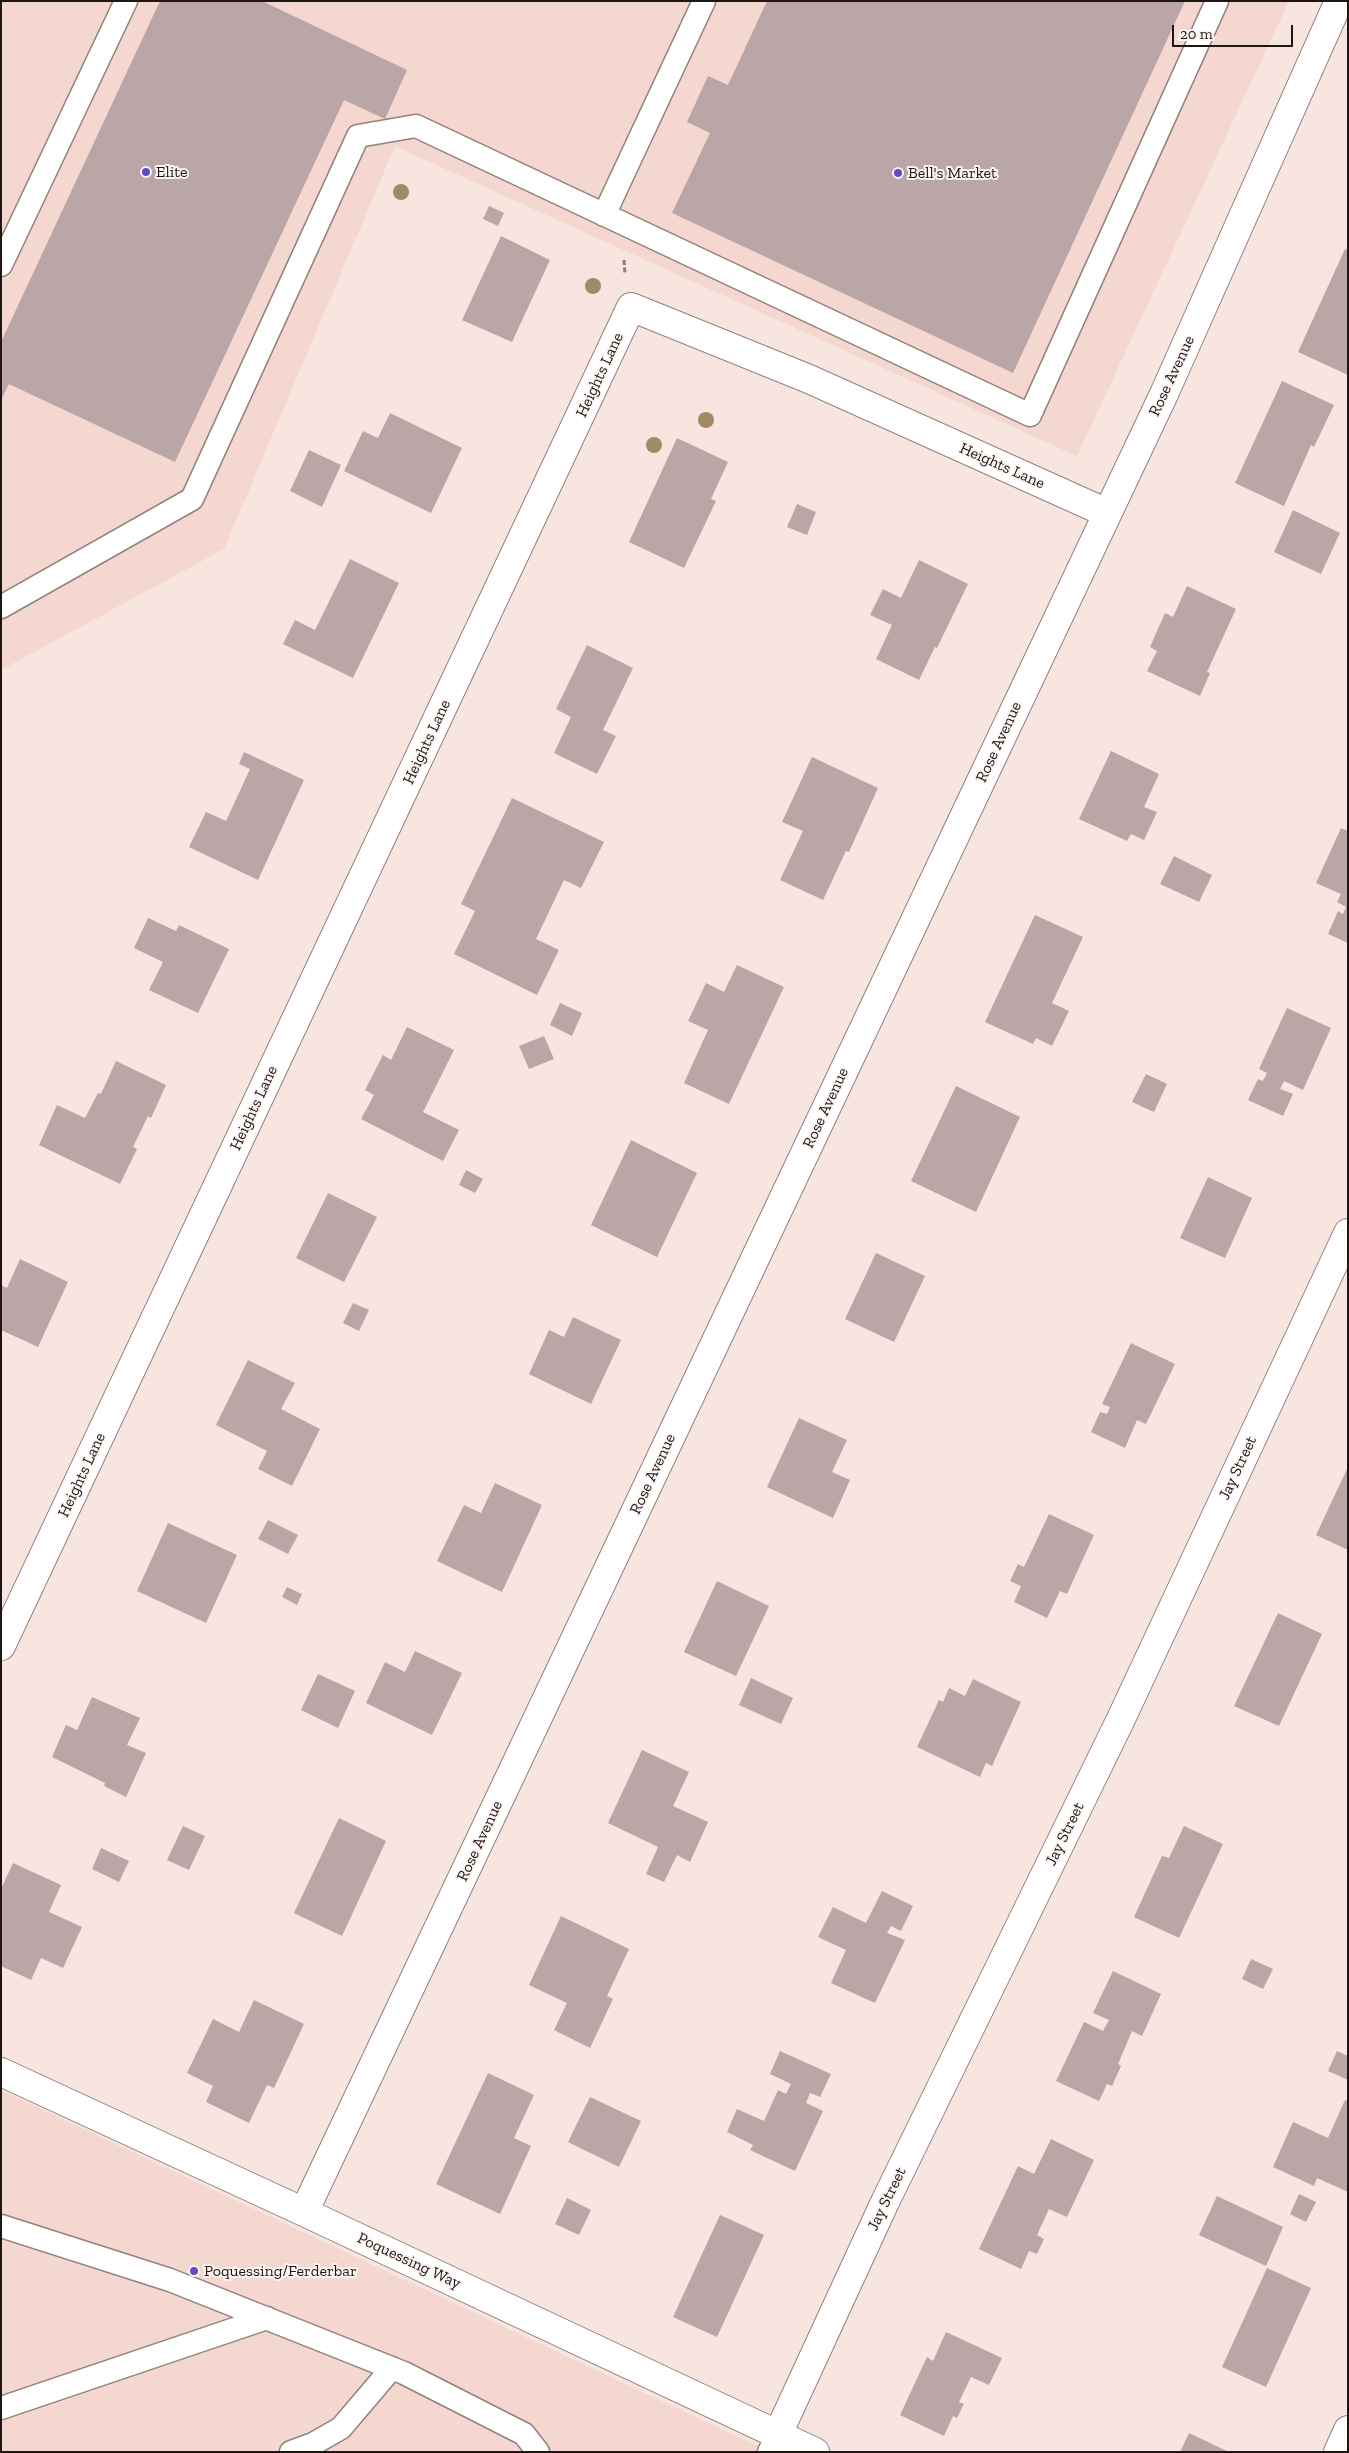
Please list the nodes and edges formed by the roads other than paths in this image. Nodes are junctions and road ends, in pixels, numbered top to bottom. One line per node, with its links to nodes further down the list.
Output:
1 (126, 1): 6 (lane)
2 (704, 1): 5 (lane)
3 (1217, 1): 5 (lane)
4 (1339, 1): 7 (street, Rose Avenue)
5 (604, 215): 8 (lane)
6 (1, 265)
7 (1107, 513): 10 (street, Heights Lane); 12 (street, Rose Avenue)
8 (1, 607)
9 (1348, 1233): 18 (street, Jay Street)
10 (1, 1646)
11 (1, 2072): 12 (street, Poquessing Way)
12 (304, 2212): 18 (street, Poquessing Way)
13 (1, 2226): 14 (lane)
14 (267, 2318): 15 (lane); 16 (lane)
15 (392, 2368): 19 (lane); 20 (lane)
16 (1, 2408)
17 (1348, 2430): 22 (street)
18 (774, 2443): 21 (street, Poquessing Way)
19 (291, 2452)
20 (538, 2452)
21 (815, 2452)
22 (1338, 2452)

